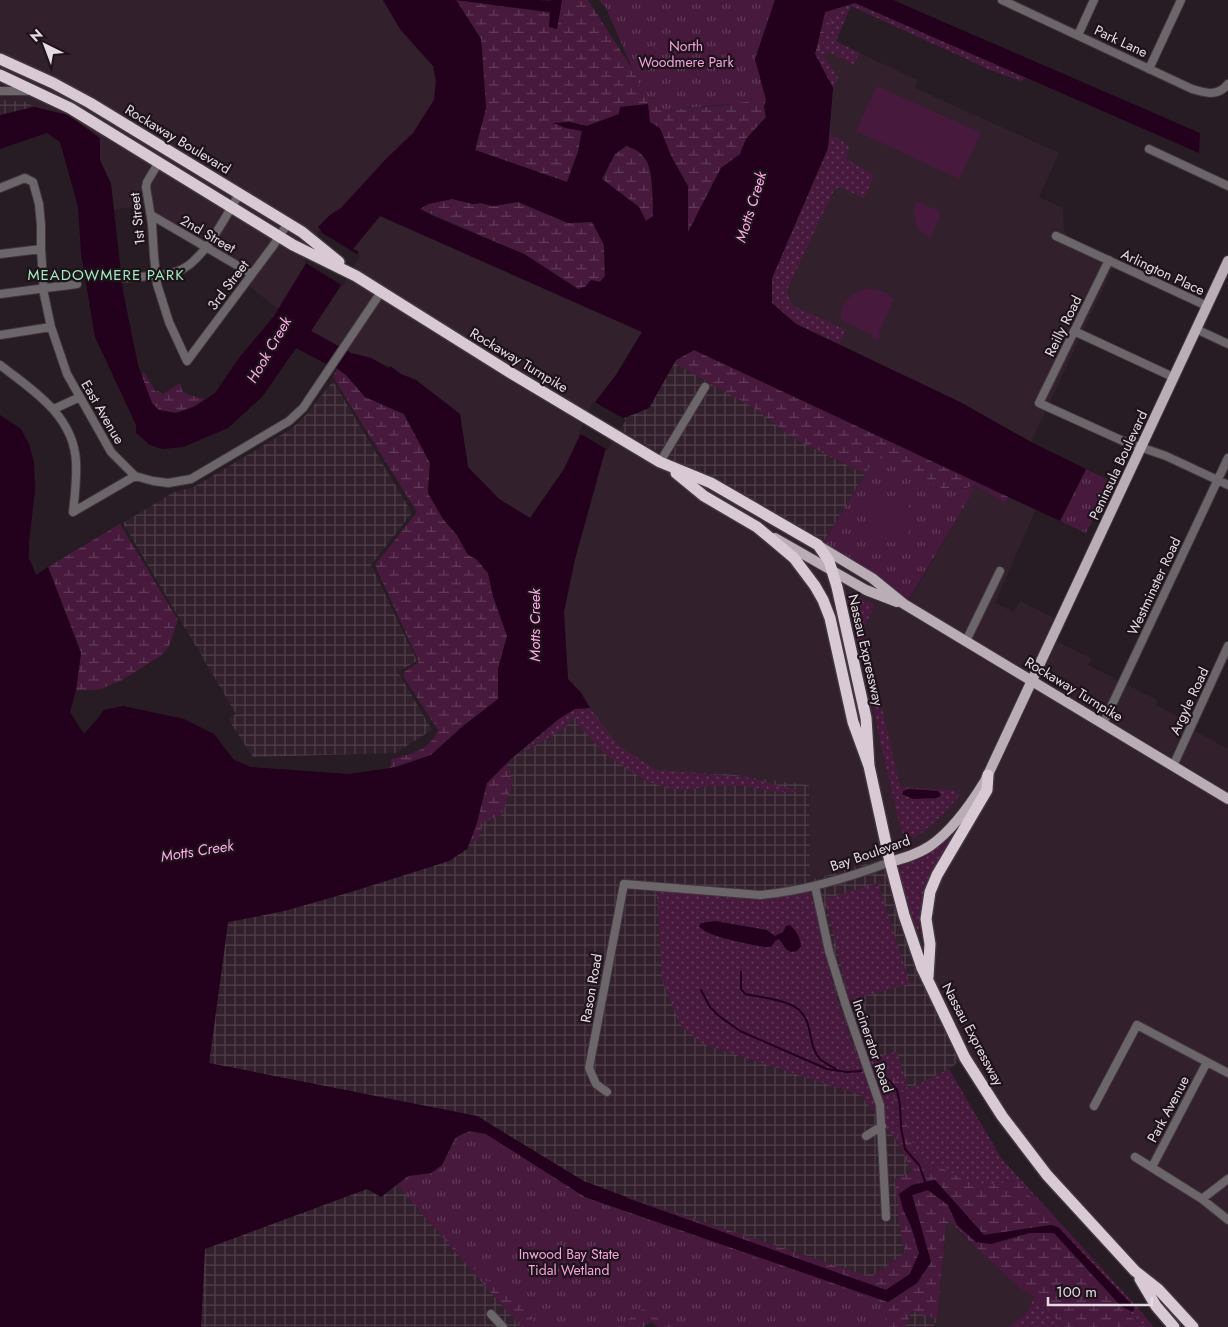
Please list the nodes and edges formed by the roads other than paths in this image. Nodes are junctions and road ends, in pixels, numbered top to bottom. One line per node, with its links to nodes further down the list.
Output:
1 (1005, 0): 4 (street, Park Lane)
2 (1094, 0): 4 (street)
3 (1181, 0): 6 (street)
4 (1078, 35): 6 (street, Park Lane)
5 (0, 59): 15 (highway, Rockaway Boulevard)
6 (1149, 69): 8 (street, Park Lane)
7 (0, 74): 10 (highway)
8 (1228, 84)
9 (0, 91): 10 (street)
10 (38, 92): 12 (highway)
11 (1149, 149): 13 (street)
12 (159, 162): 16 (highway); 17 (street, 1st Street)
13 (1228, 186)
14 (0, 188): 22 (street, East Avenue)
15 (240, 193): 16 (street); 18 (highway, Rockaway Boulevard)
16 (232, 206): 19 (highway); 21 (street)
17 (151, 215): 21 (street, 2nd Street); 28 (street, 1st Street)
18 (288, 223): 19 (street, 3rd Street); 25 (highway, Rockaway Boulevard)
19 (279, 236): 25 (highway); 27 (street, 3rd Street)
20 (1056, 236): 24 (street, Arlington Place)
21 (206, 247): 27 (street, 2nd Street); 28 (street)
22 (41, 249): 23 (street); 31 (street, East Avenue)
23 (0, 254)
24 (1109, 260): 34 (street, Arlington Place); 37 (street, Reilly Road)
25 (332, 261): 32 (highway, Rockaway Turnpike)
26 (1228, 261): 34 (main road, Peninsula Boulevard)
27 (252, 274): 40 (street, 3rd Street)
28 (156, 275): 29 (street); 40 (street, 1st Street)
29 (124, 278)
30 (77, 284): 31 (street)
31 (43, 288): 33 (street); 35 (street, East Avenue)
32 (381, 292): 48 (highway, Rockaway Turnpike); 49 (street)
33 (0, 294)
34 (1207, 306): 36 (main road, Peninsula Boulevard)
35 (51, 327): 38 (street); 44 (street, East Avenue)
36 (1196, 329): 39 (street); 42 (main road, Peninsula Boulevard)
37 (1078, 333): 42 (street); 46 (street, Reilly Road)
38 (0, 335)
39 (1228, 344)
40 (187, 361)
41 (0, 365): 45 (street)
42 (1173, 377): 46 (main road, Peninsula Boulevard)
43 (705, 387): 48 (street)
44 (80, 397): 45 (street); 49 (street, East Avenue)
45 (54, 409): 49 (street)
46 (1141, 447): 50 (street); 59 (main road, Peninsula Boulevard)
47 (1228, 458): 50 (street, Westminster Road)
48 (664, 464): 52 (highway, Rockaway Turnpike); 53 (highway, Rockaway Turnpike)
49 (135, 476)
50 (1218, 480): 51 (street); 60 (street, Westminster Road)
51 (1228, 485)
52 (757, 527): 55 (main road, Rockaway Turnpike); 61 (highway, Nassau Expressway)
53 (818, 545): 55 (highway, Nassau Expressway); 56 (main road, Rockaway Turnpike)
54 (1000, 571): 57 (street)
55 (833, 572): 56 (main road, Rockaway Turnpike); 61 (highway, Nassau Expressway)
56 (904, 604): 57 (main road, Rockaway Turnpike)
57 (966, 641): 59 (main road, Rockaway Turnpike)
58 (1228, 646): 62 (street, Argyle Road)
59 (1031, 681): 60 (main road, Rockaway Turnpike); 63 (main road, Bay Boulevard)
60 (1102, 724): 62 (main road, Rockaway Turnpike)
61 (869, 766): 65 (highway, Nassau Expressway)
62 (1173, 766): 64 (main road, Rockaway Turnpike)
63 (988, 775): 65 (main road, Bay Boulevard); 68 (highway)
64 (1228, 799)
65 (890, 862): 67 (street, Bay Boulevard); 68 (highway, Nassau Expressway)
66 (624, 884): 67 (street, Bay Boulevard); 71 (street, Rason Road)
67 (815, 886): 73 (street, Incinerator Road)
68 (928, 981): 81 (highway, Nassau Expressway)
69 (1207, 1062): 70 (street); 72 (street); 76 (street, Park Avenue)
70 (1228, 1073)
71 (607, 1092)
72 (1094, 1106)
73 (882, 1126): 74 (street); 79 (street, Incinerator Road)
74 (866, 1136)
75 (1135, 1157): 76 (street)
76 (1152, 1167): 78 (street)
77 (1228, 1179): 78 (street)
78 (1202, 1199): 80 (street)
79 (886, 1217)
80 (1228, 1220)
81 (1135, 1271): 82 (highway, Nassau Expressway); 87 (highway, Nassau Expressway)
82 (1156, 1306): 85 (highway); 86 (highway, Nassau Expressway)
83 (491, 1314): 84 (street)
84 (503, 1327)
85 (1165, 1327)
86 (1174, 1327)
87 (1193, 1327)

